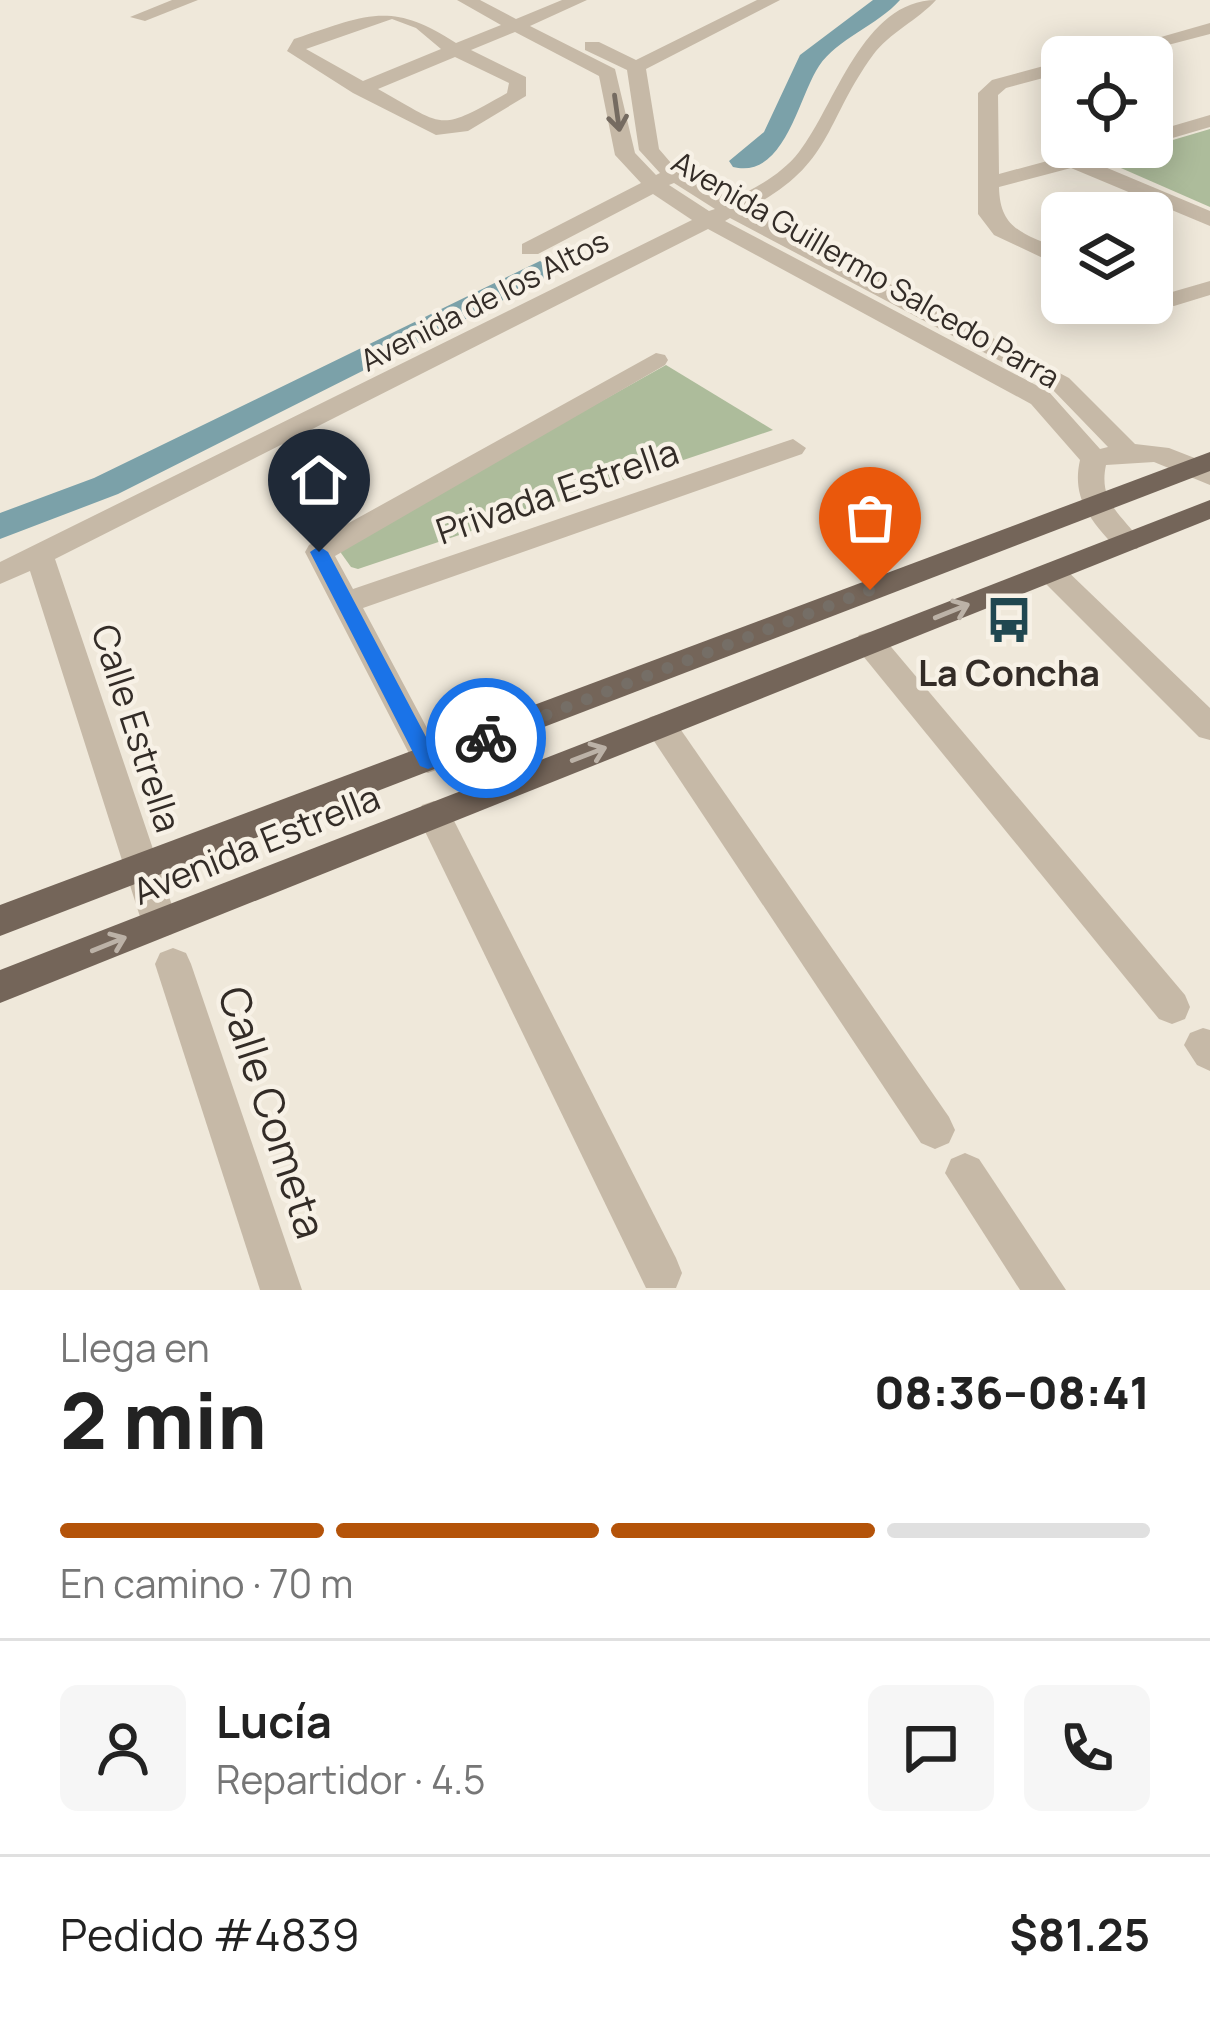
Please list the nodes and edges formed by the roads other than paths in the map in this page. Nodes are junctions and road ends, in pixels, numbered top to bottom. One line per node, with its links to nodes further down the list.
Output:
1 (188, 0): 7 (street)
2 (466, 0): 8 (street, Avenida Guillermo Salcedo Parra)
3 (496, 0): 8 (street, Avenida Guillermo Salcedo Parra)
4 (578, 0): 8 (street)
5 (772, 0): 12 (street)
6 (927, 0): 21 (street, Avenida de los Altos)
7 (139, 17)
8 (526, 22): 11 (street); 12 (street, Avenida Guillermo Salcedo Parra); 19 (street, Avenida Guillermo Salcedo Parra, one-way to 19)
9 (1210, 28): 10 (street)
10 (1173, 38)
11 (451, 48): 14 (street); 14 (street); 14 (street)
12 (636, 67): 19 (street, Avenida Guillermo Salcedo Parra)
13 (1041, 73): 20 (street)
14 (360, 89)
15 (1210, 121): 16 (street)
16 (1173, 132)
17 (1046, 168): 20 (street)
18 (1090, 168): 22 (street)
19 (664, 180): 21 (street, Avenida Guillermo Salcedo Parra); 23 (street)
20 (991, 182): 24 (street)
21 (719, 214): 27 (street, Avenida Guillermo Salcedo Parra); 38 (street, Avenida de los Altos)
22 (1210, 219)
23 (530, 249)
24 (1041, 250)
25 (1210, 288): 26 (street)
26 (1173, 299)
27 (886, 303): 29 (street, Avenida Guillermo Salcedo Parra); 30 (street, Avenida Guillermo Salcedo Parra)
28 (656, 360): 41 (street)
29 (1084, 403): 30 (street); 32 (street, Avenida Guillermo Salcedo Parra)
30 (1056, 411): 33 (street, Avenida Guillermo Salcedo Parra)
31 (793, 448): 41 (street, Privada Estrella)
32 (1126, 450): 33 (street); 34 (street)
33 (1094, 459): 35 (street)
34 (1205, 468): 35 (main road, Avenida Estrella)
35 (1091, 504): 37 (street); 45 (main road, Avenida Estrella)
36 (1210, 509): 37 (main road, Avenida Estrella)
37 (1127, 542): 39 (main road, Avenida Estrella)
38 (40, 557): 40 (street, Avenida de los Altos); 47 (street, Calle Estrella)
39 (1051, 572): 42 (main road, Avenida Estrella, one-way to 39); 44 (street)
40 (0, 574)
41 (344, 603): 45 (street)
42 (870, 643): 43 (main road, Avenida Estrella); 52 (street)
43 (661, 726): 46 (main road, Avenida Estrella, one-way to 43); 53 (street)
44 (1210, 728)
45 (428, 760): 47 (main road, Avenida Estrella)
46 (434, 815): 49 (main road, Avenida Estrella); 55 (street)
47 (142, 867): 48 (main road, Avenida Estrella); 49 (street, Calle Estrella)
48 (0, 921)
49 (160, 923): 51 (main road, Avenida Estrella, one-way to 49)
50 (173, 964): 56 (street, Calle Cometa)
51 (0, 986)
52 (1172, 1007)
53 (935, 1130)
54 (964, 1173): 57 (street)
55 (662, 1273)
56 (281, 1290)
57 (1045, 1290)

